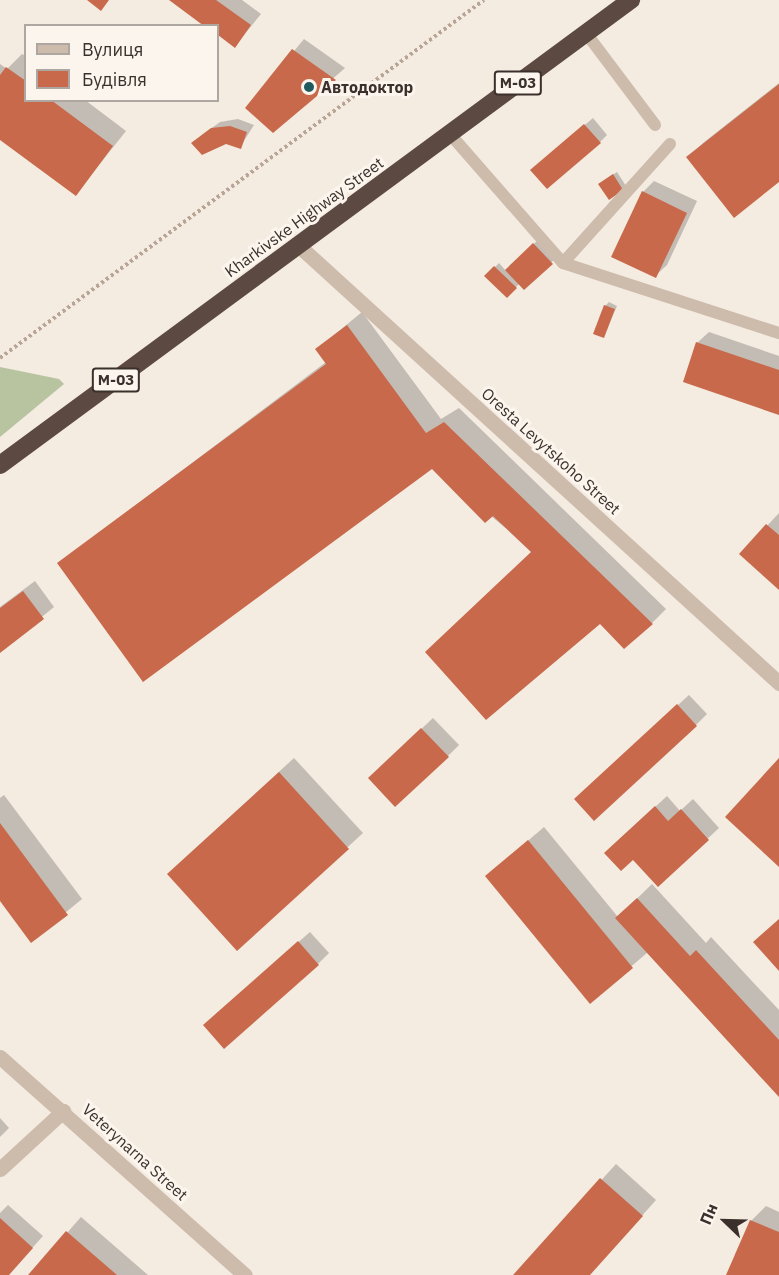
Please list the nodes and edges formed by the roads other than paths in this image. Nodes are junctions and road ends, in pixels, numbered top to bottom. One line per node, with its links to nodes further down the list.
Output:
1 (631, 0): 2 (highway, Kharkivske Highway Street / М-03)
2 (586, 33): 3 (lane); 4 (highway, Kharkivske Highway Street / М-03)
3 (655, 125)
4 (450, 134): 6 (highway, Kharkivske Highway Street / М-03); 7 (lane)
5 (670, 144): 7 (lane)
6 (298, 245): 9 (highway, Kharkivske Highway Street / М-03); 10 (street, Oresta Levytskoho Street)
7 (563, 263): 8 (lane)
8 (779, 333)
9 (0, 465)
10 (779, 683)
11 (0, 1057): 12 (street, Veterynarna Street)
12 (63, 1111): 13 (street); 14 (street, Veterynarna Street)
13 (0, 1169)
14 (244, 1275)

